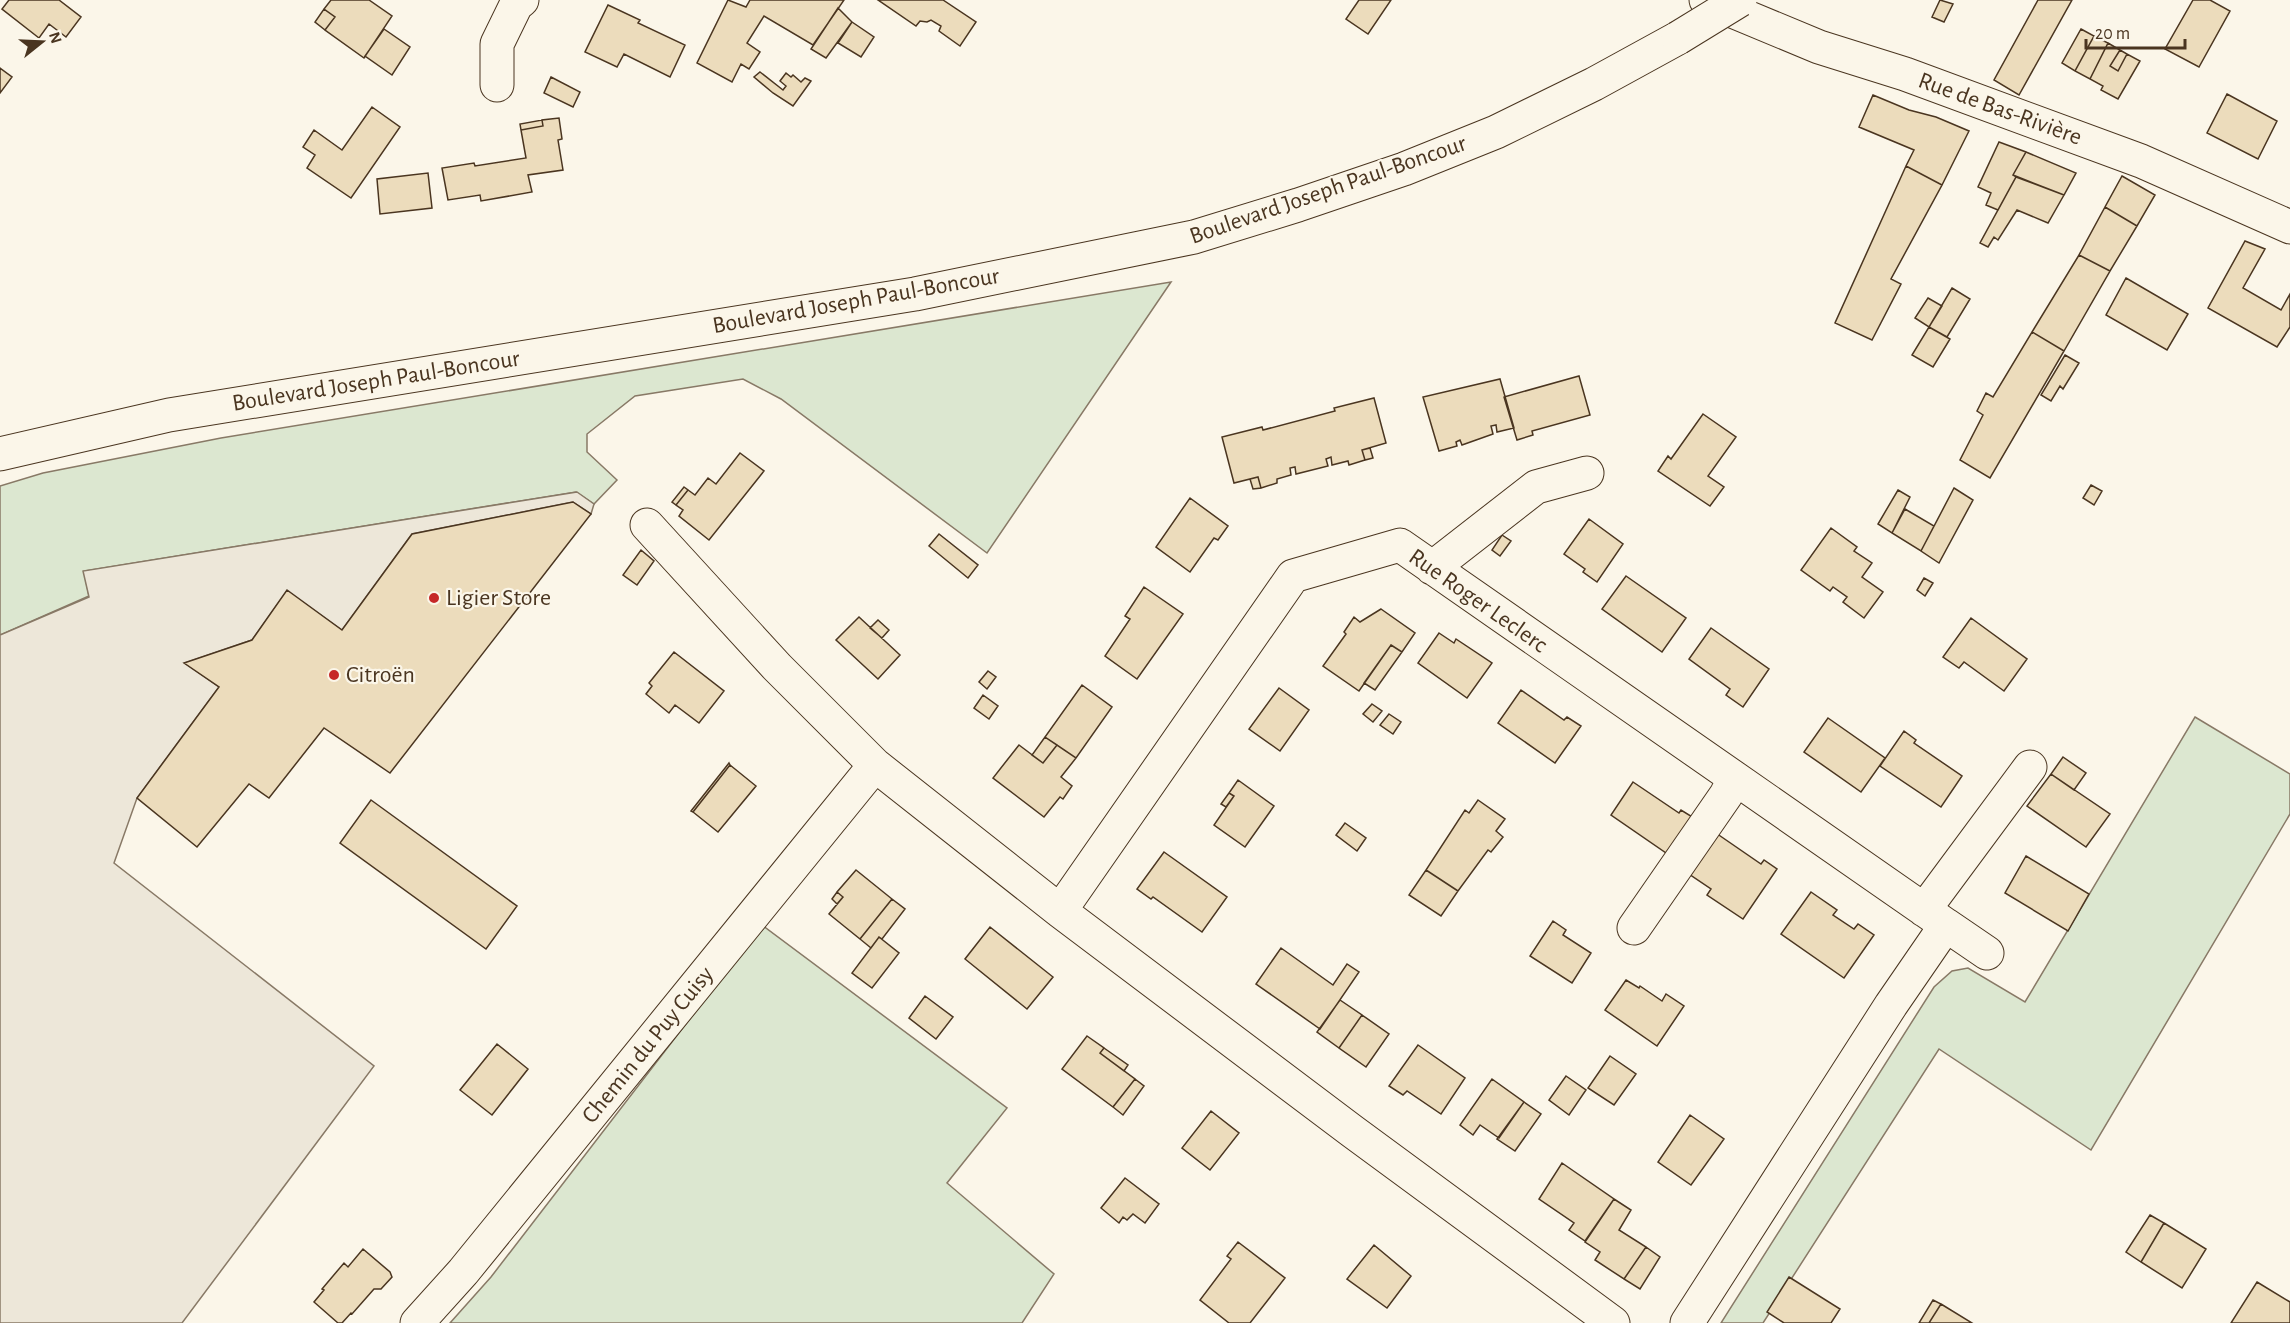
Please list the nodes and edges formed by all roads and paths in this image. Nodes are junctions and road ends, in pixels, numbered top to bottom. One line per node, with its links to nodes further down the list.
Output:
1 (522, 0): 4 (street)
2 (1706, 0): 5 (street, Rue de Bas-Rivière)
3 (1740, 0): 6 (street, Boulevard Joseph Paul-Boncour, bridge)
4 (497, 85)
5 (2290, 227)
6 (0, 454)
7 (1587, 473): 9 (street)
8 (647, 525): 10 (street)
9 (1432, 568): 12 (street, Rue Roger Leclerc); 13 (street, Rue Roger Leclerc)
10 (875, 765): 13 (street); 17 (street, Chemin du Puy Cuisy)
11 (2030, 767): 14 (street)
12 (1734, 779): 14 (street, Rue Roger Leclerc); 15 (street)
13 (1060, 911): 18 (street)
14 (1935, 918): 16 (street, Rue Roger Leclerc); 19 (street)
15 (1634, 928)
16 (1988, 954)
17 (417, 1323)
18 (1612, 1323)
19 (1687, 1323)

